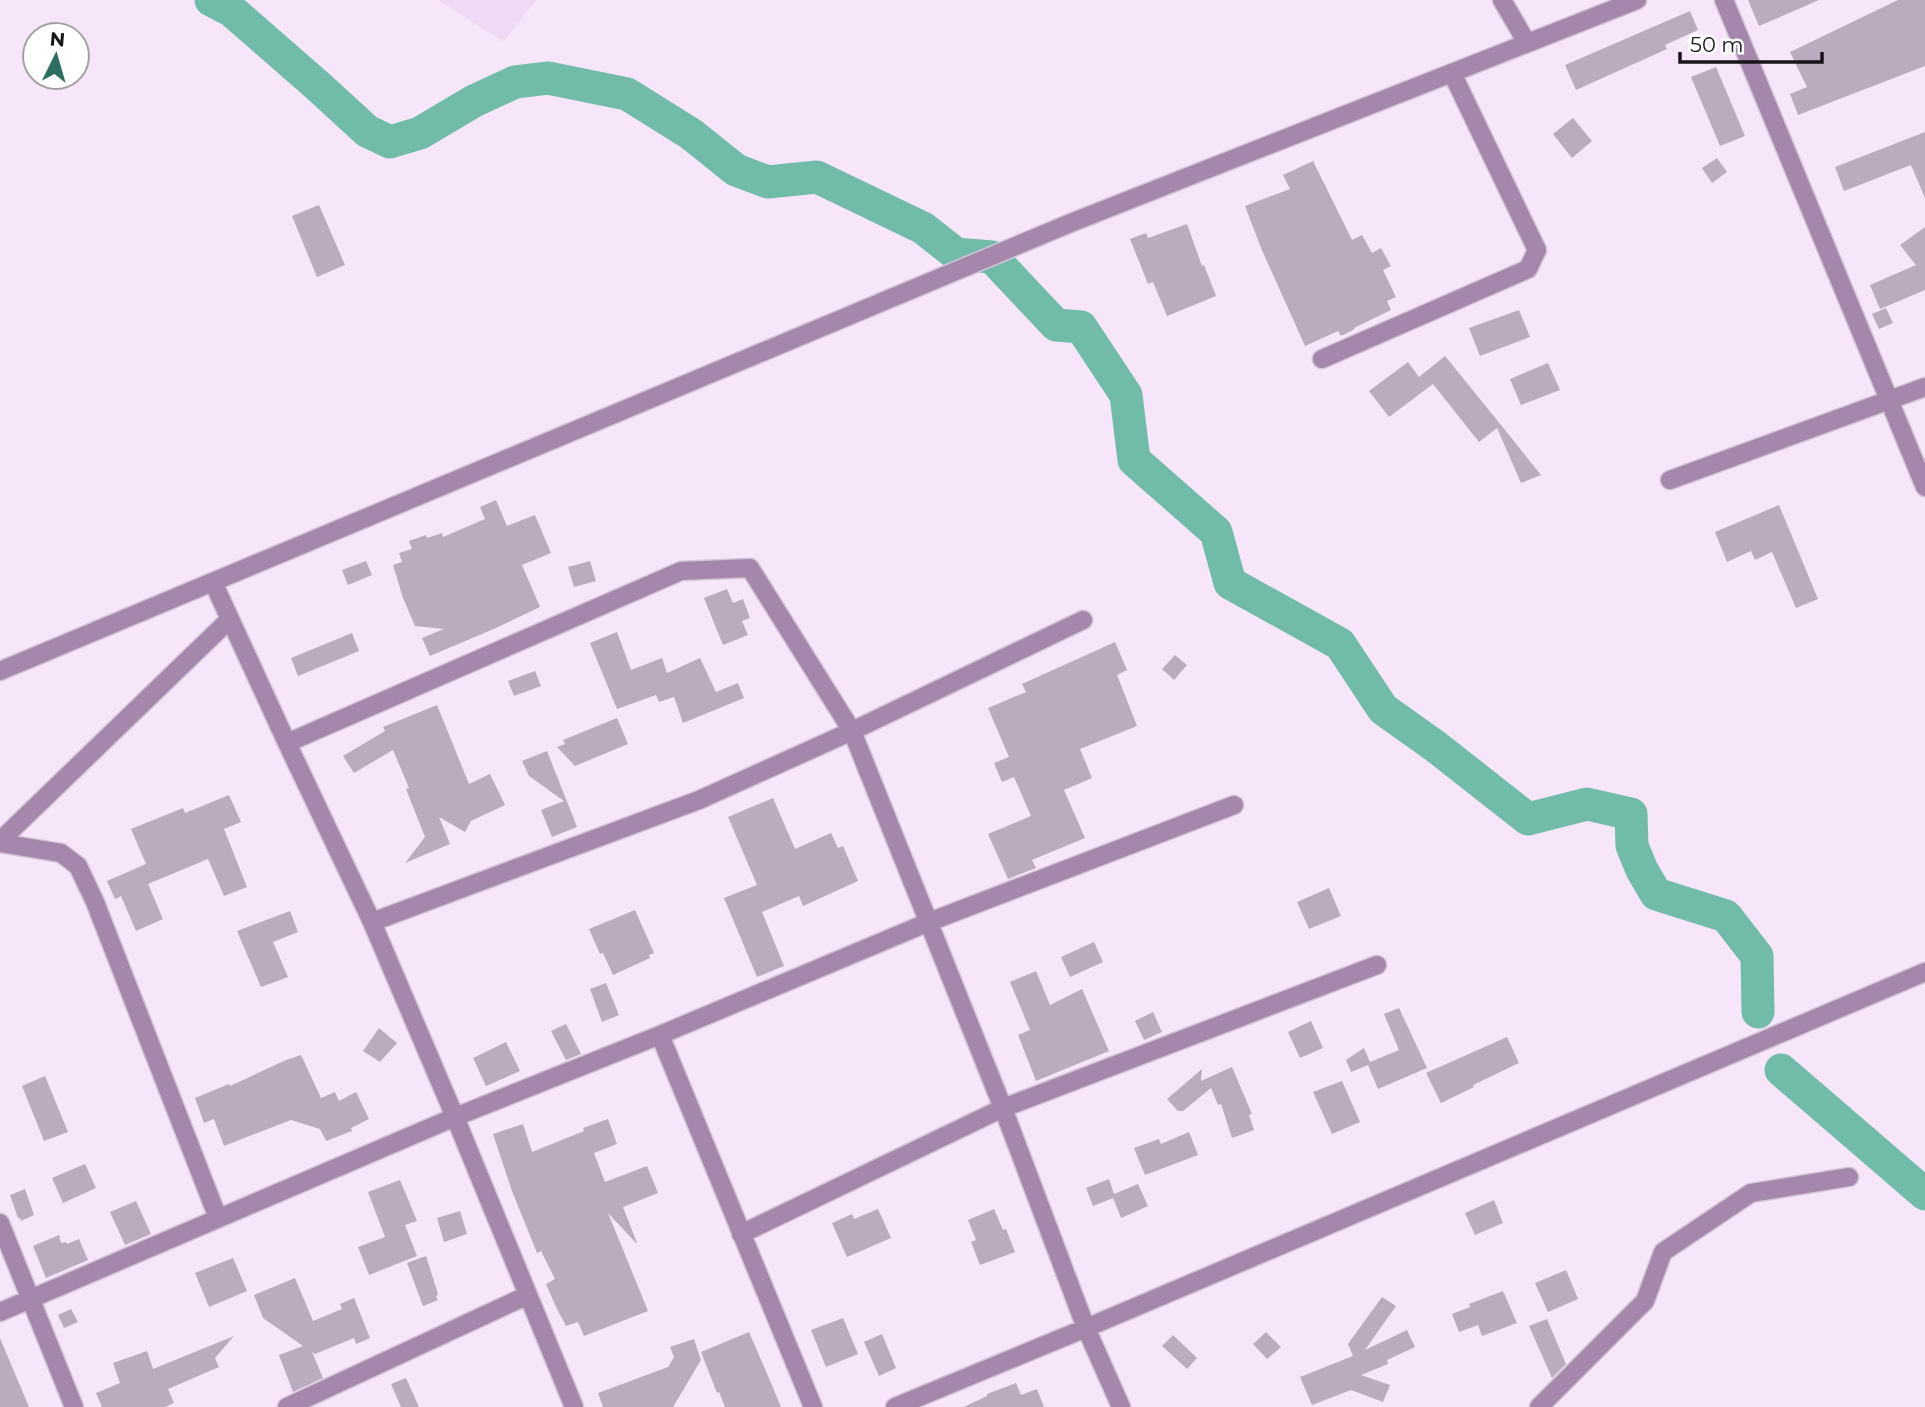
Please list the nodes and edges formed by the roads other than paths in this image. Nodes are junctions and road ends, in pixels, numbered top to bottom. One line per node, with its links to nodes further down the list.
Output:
1 (1502, 0): 4 (street)
2 (1637, 0): 4 (street)
3 (1724, 0): 8 (street)
4 (1528, 43): 5 (street)
5 (1452, 73): 6 (street); 11 (street)
6 (1322, 359)
7 (1925, 387): 8 (street)
8 (1889, 401): 9 (street); 10 (street)
9 (1670, 480)
10 (1925, 487)
11 (214, 582): 12 (street); 14 (street)
12 (230, 619): 16 (street); 18 (street)
13 (1083, 620): 15 (street)
14 (0, 671)
15 (852, 731): 16 (street); 19 (street); 20 (street)
16 (287, 743): 19 (street)
17 (1234, 805): 20 (street)
18 (0, 842): 27 (street)
19 (372, 922): 25 (street)
20 (929, 922): 23 (street); 24 (street)
21 (1377, 965): 24 (street)
22 (1925, 972): 33 (street)
23 (660, 1035): 25 (street); 29 (street)
24 (1003, 1108): 29 (street); 33 (street)
25 (455, 1117): 27 (street); 30 (street)
26 (1849, 1177): 40 (street)
27 (218, 1218): 31 (street)
28 (0, 1223): 31 (street)
29 (741, 1234): 37 (street)
30 (528, 1295): 35 (street); 36 (street)
31 (32, 1300): 32 (street); 34 (street)
32 (0, 1312)
33 (1086, 1328): 38 (street); 39 (street)
34 (74, 1407)
35 (287, 1407)
36 (574, 1407)
37 (814, 1407)
38 (895, 1407)
39 (1121, 1407)
40 (1539, 1407)

